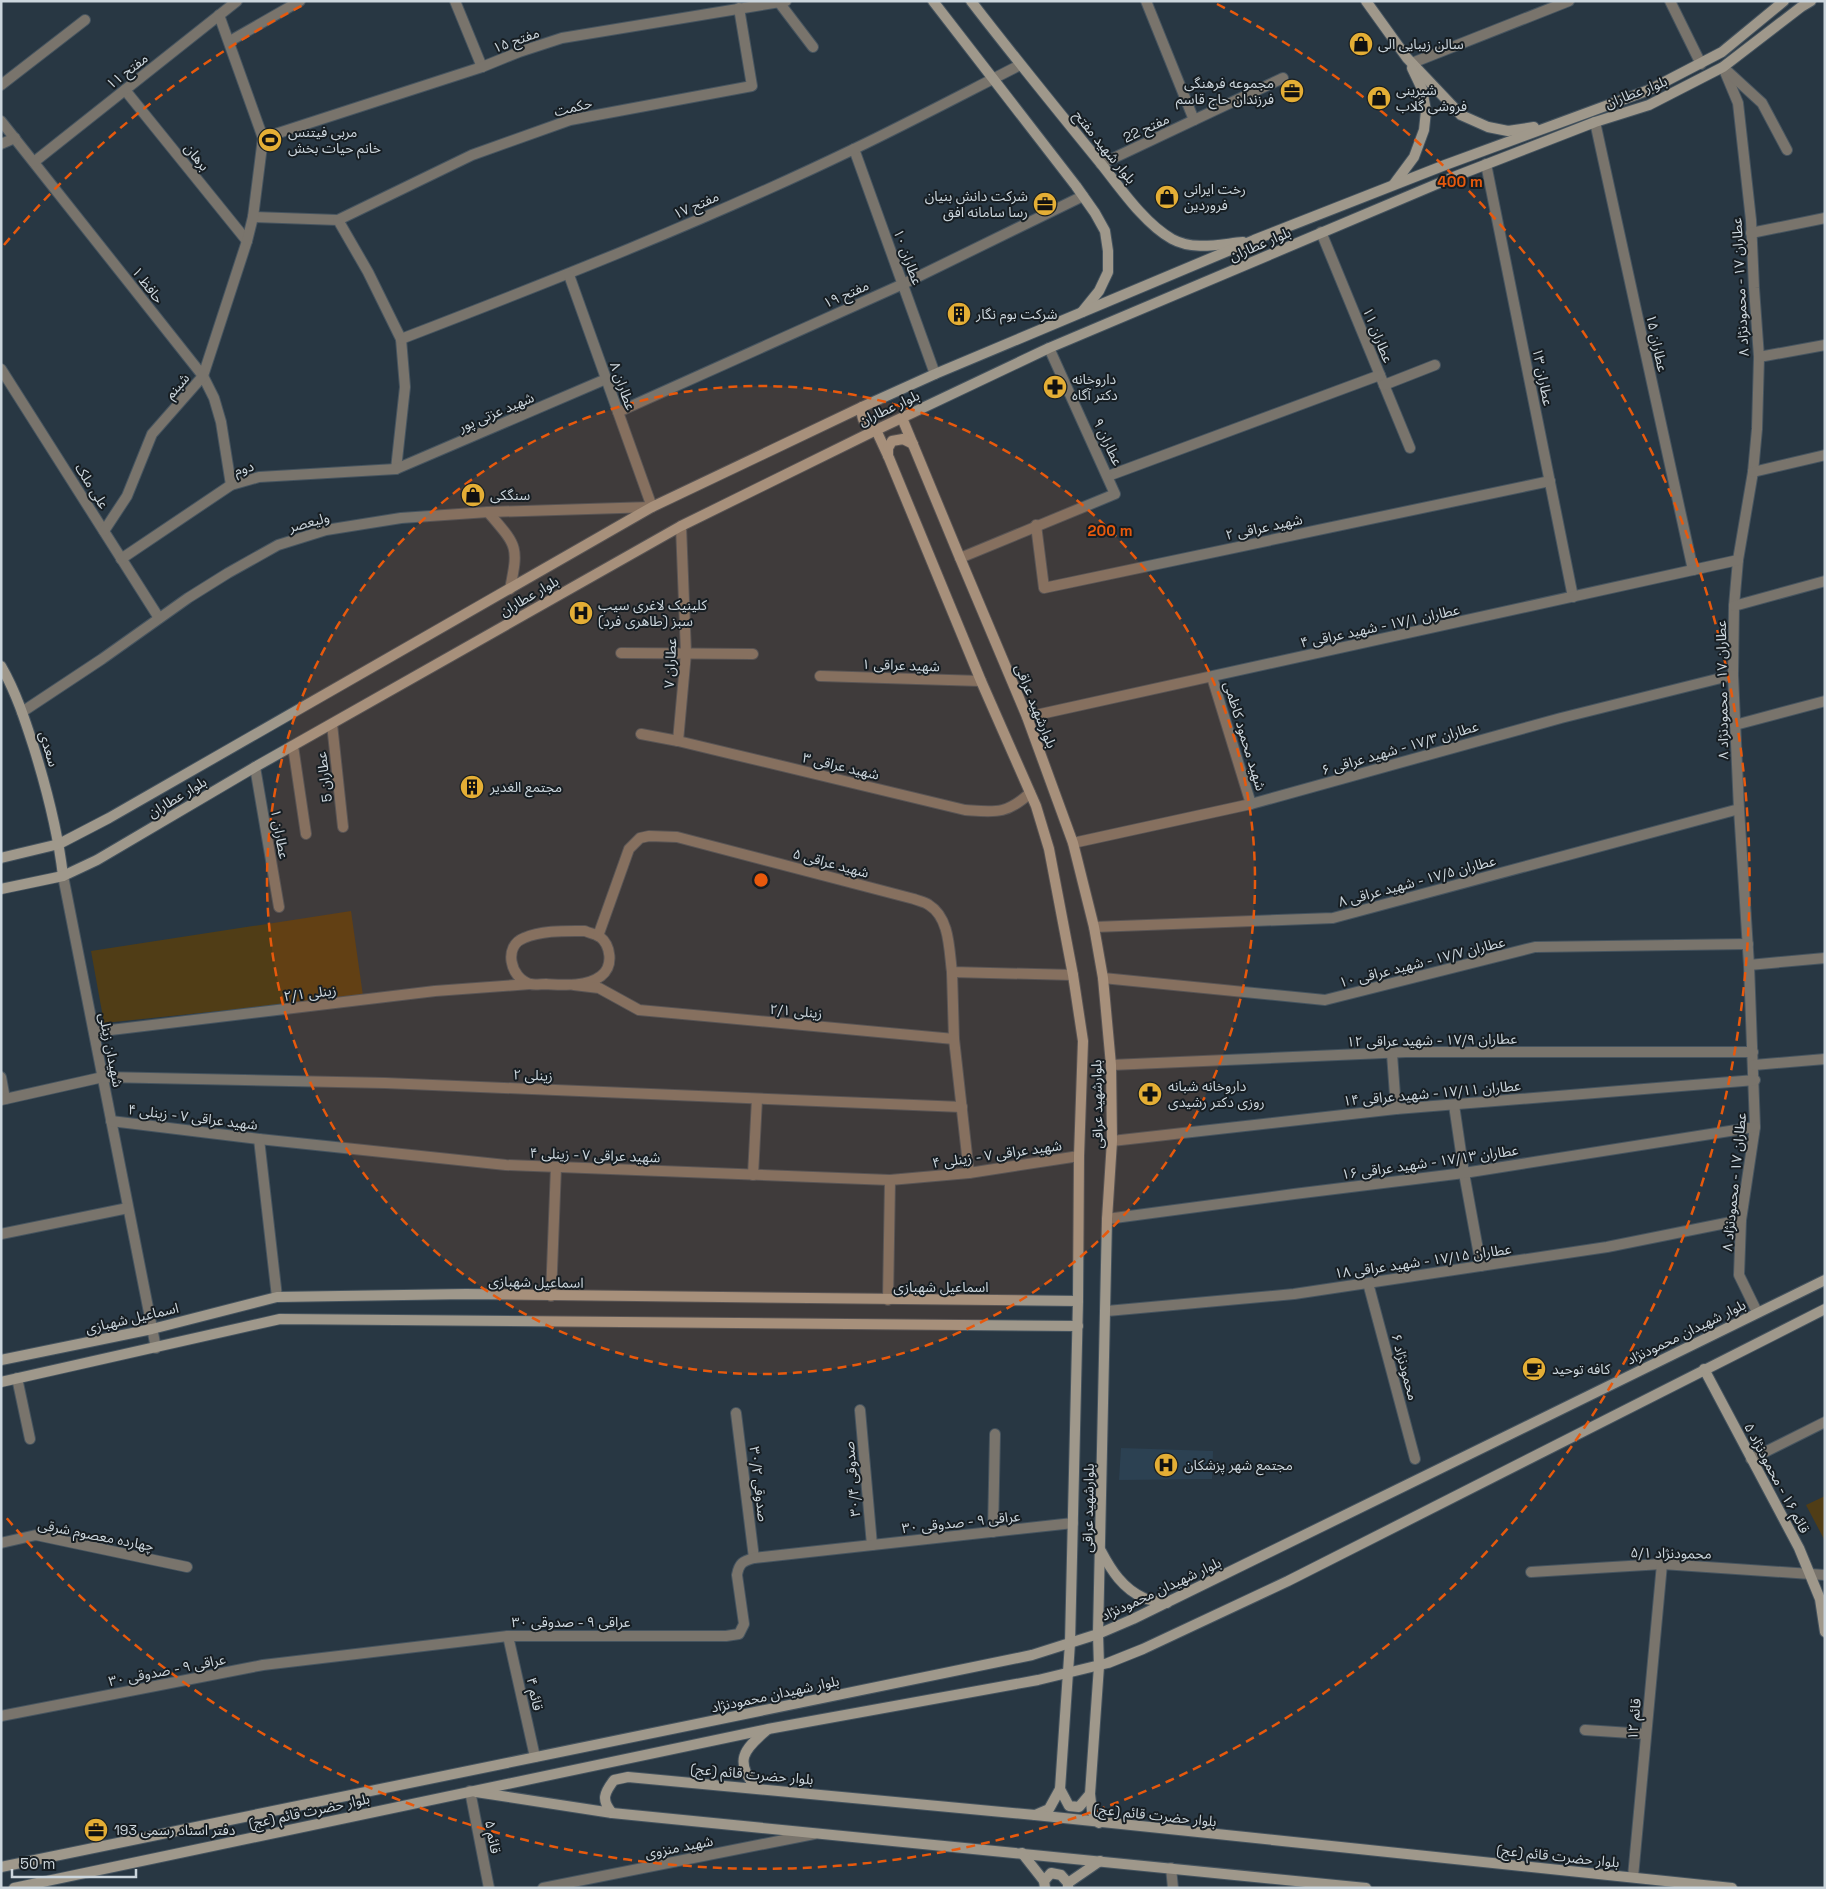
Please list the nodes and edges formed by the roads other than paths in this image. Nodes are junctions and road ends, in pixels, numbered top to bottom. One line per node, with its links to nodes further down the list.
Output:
1 (237, 1): 14 (street, مفتح ۱۱)
2 (300, 1): 16 (street)
3 (455, 1): 21 (street)
4 (933, 1): 23 (main road)
5 (971, 1): 20 (main road, بلوار شهید مفتح)
6 (1146, 1): 27 (street)
7 (1366, 1): 18 (main road)
8 (1569, 1): 18 (street)
9 (1670, 1): 19 (street)
10 (1784, 1): 19 (main road, بلوار عطاران)
11 (1811, 1): 22 (main road, بلوار عطاران)
12 (781, 2): 13 (street, مفتح ۱۵); 17 (street)
13 (739, 8): 21 (street, مفتح ۱۵); 45 (street, حکمت)
14 (220, 15): 16 (street, شبنم); 26 (street, مفتح ۱۱)
15 (85, 20): 25 (street)
16 (230, 41): 32 (street, شبنم)
17 (813, 48)
18 (1410, 60): 29 (main road); 41 (main road)
19 (1700, 64): 29 (main road, بلوار عطاران)
20 (1020, 65): 23 (street, مفتح ۱۷); 37 (main road, بلوار شهید مفتح)
21 (482, 67): 32 (street, مفتح ۱۵)
22 (1723, 67): 30 (main road, بلوار عطاران); 35 (street); 47 (street, عطاران ۱۷ - محمودنژاد ۸)
23 (993, 78): 34 (street, مفتح ۱۷); 42 (main road)
24 (1283, 78): 27 (street, مفتح 22)
25 (1, 85)
26 (125, 90): 36 (street, مفتح ۱۱); 49 (street, برهان)
27 (1194, 120): 37 (street, مفتح 22)
28 (1, 121): 31 (street, حافظ ۱)
29 (1559, 122): 39 (main road, بلوار عطاران)
30 (1595, 122): 38 (main road, بلوار عطاران); 85 (street, عطاران ۱۵)
31 (15, 138): 33 (street); 36 (street, حافظ ۱)
32 (263, 138): 43 (street, شبنم)
33 (1, 144)
34 (854, 149): 50 (street, مفتح ۱۷); 51 (street, عطاران ۱۰)
35 (1787, 150)
36 (34, 162): 61 (street, حافظ ۱)
37 (1101, 164): 48 (main road, بلوار شهید مفتح)
38 (1486, 164): 40 (main road, بلوار عطاران); 75 (street, عطاران ۱۳)
39 (1445, 165): 40 (main road); 41 (main road, بلوار عطاران)
40 (1451, 178): 46 (main road, بلوار عطاران)
41 (1394, 184): 48 (main road, بلوار عطاران)
42 (1083, 196): 51 (street, مفتح ۱۹); 52 (main road)
43 (253, 217): 45 (street); 49 (street, شبنم)
44 (1825, 218): 47 (street)
45 (338, 220): 53 (street)
46 (1321, 232): 55 (main road, بلوار عطاران); 60 (street, عطاران ۱۱)
47 (1751, 233): 56 (street, عطاران ۱۷ - محمودنژاد ۸)
48 (1254, 240): 52 (main road, بلوار عطاران)
49 (247, 241): 61 (street, شبنم)
50 (569, 274): 53 (street, مفتح ۱۷); 62 (street, عطاران ۸)
51 (903, 284): 59 (street, عطاران ۱۰); 65 (street, مفتح ۱۹)
52 (1081, 314): 59 (main road, بلوار عطاران)
53 (401, 339): 72 (street)
54 (1825, 345): 56 (street)
55 (1049, 348): 66 (main road, بلوار عطاران); 74 (street, عطاران ۹)
56 (1759, 357): 73 (street, عطاران ۱۷ - محمودنژاد ۸)
57 (1435, 366): 63 (street)
58 (1, 370): 81 (street, علی ملک)
59 (935, 374): 64 (main road, بلوار عطاران)
60 (1380, 374): 63 (street, عطاران ۱۱); 74 (street)
61 (203, 376): 76 (street, حافظ ۱); 81 (street, شبنم)
62 (606, 380): 65 (street, عطاران ۸); 72 (street, شهید عزتی پور)
63 (1384, 386): 69 (street, عطاران ۱۱)
64 (862, 407): 67 (main road, بلوارشهید عراقی); 77 (main road, بلوار عطاران)
65 (618, 412): 77 (street, عطاران ۸)
66 (902, 418): 67 (main road, بلوار عطاران); 68 (main road, بلوارشهید عراقی)
67 (876, 430): 71 (main road, بلوارشهید عراقی); 79 (main road, بلوار عطاران)
68 (913, 444): 71 (main road); 82 (main road, بلوارشهید عراقی)
69 (1410, 448)
70 (1825, 455): 73 (street)
71 (889, 458): 98 (main road, بلوارشهید عراقی)
72 (396, 469): 76 (street, دوم)
73 (1753, 472): 84 (street, عطاران ۱۷ - محمودنژاد ۸)
74 (1108, 476): 80 (street, عطاران ۹)
75 (1550, 480): 80 (street, شهید عراقی ۲); 88 (street, عطاران ۱۳)
76 (231, 485): 83 (street, دوم)
77 (652, 507): 78 (street, ولیعصر); 87 (main road, بلوار عطاران)
78 (488, 512): 87 (street); 90 (street, ولیعصر)
79 (681, 526): 92 (street, عطاران ۷); 102 (main road, بلوار عطاران)
80 (1036, 526): 82 (street)
81 (104, 531): 83 (street, علی ملک)
82 (960, 558): 101 (main road, بلوارشهید عراقی)
83 (121, 559): 90 (street, علی ملک)
84 (1738, 560): 85 (street, عطاران ۱۷/۱ - شهید عراقی ۴); 89 (street, عطاران ۱۷ - محمودنژاد ۸)
85 (1693, 570): 88 (street, عطاران ۱۷/۱ - شهید عراقی ۴)
86 (1825, 581): 89 (street)
87 (510, 589): 114 (main road, بلوار عطاران)
88 (1573, 597): 97 (street, عطاران ۱۷/۱ - شهید عراقی ۴)
89 (1734, 606): 95 (street, عطاران ۱۷ - محمودنژاد ۸)
90 (159, 618): 100 (street, ولیعصر)
91 (621, 653): 92 (street)
92 (686, 653): 93 (street); 105 (street, عطاران ۷)
93 (754, 654)
94 (1, 666): 100 (main road, سعدی)
95 (1733, 675): 103 (street, عطاران ۱۷ - محمودنژاد ۸); 109 (street, عطاران ۱۷/۳ - شهید عراقی ۶)
96 (820, 676): 98 (street, شهید عراقی ۱)
97 (1212, 677): 101 (street, عطاران ۱۷/۱ - شهید عراقی ۴); 109 (street, شهید محمود کاظمی)
98 (981, 680): 108 (main road, بلوارشهید عراقی)
99 (1825, 701): 103 (street)
100 (22, 712): 114 (main road, سعدی)
101 (1028, 718): 113 (main road, بلوارشهید عراقی)
102 (332, 724): 106 (main road, بلوار عطاران); 111 (street, عطاران 5)
103 (1735, 725): 110 (street, عطاران ۱۷ - محمودنژاد ۸)
104 (641, 734): 105 (street, شهید عراقی ۳)
105 (678, 741): 108 (street, شهید عراقی ۳)
106 (293, 746): 107 (main road, بلوار عطاران); 112 (street)
107 (255, 767): 116 (main road, بلوار عطاران); 118 (street, عطاران ۱)
108 (1030, 793): 125 (main road, بلوارشهید عراقی)
109 (1251, 804): 113 (street, عطاران ۱۷/۳ - شهید عراقی ۶)
110 (1739, 809): 119 (street, عطاران ۱۷/۵ - شهید عراقی ۸); 121 (street, عطاران ۱۷ - محمودنژاد ۸)
111 (343, 827)
112 (306, 834)
113 (1074, 843): 119 (main road, بلوارشهید عراقی)
114 (59, 844): 115 (main road, بلوار عطاران); 116 (main road, سعدی)
115 (1, 858)
116 (63, 876): 117 (main road, بلوار عطاران); 129 (street, شهیدان زینلی)
117 (1, 888)
118 (279, 906)
119 (1094, 927): 126 (main road, بلوارشهید عراقی)
120 (598, 936): 124 (street, شهید عراقی ۵); 127 (street); 128 (street)
121 (1748, 944): 123 (street, عطاران ۱۷ - محمودنژاد ۸); 126 (street, عطاران ۱۷/۷ - شهید عراقی ۱۰)
122 (1825, 958): 123 (street)
123 (1749, 965): 131 (street, عطاران ۱۷ - محمودنژاد ۸)
124 (952, 972): 125 (street); 130 (street)
125 (1073, 975): 148 (main road, بلوارشهید عراقی)
126 (1103, 978): 134 (main road, بلوارشهید عراقی)
127 (530, 984): 128 (street, زینلی ۲/۱); 129 (street, زینلی ۲/۱)
128 (574, 985): 130 (street, زینلی ۲/۱)
129 (94, 1032): 137 (street, شهیدان زینلی)
130 (954, 1038): 142 (street)
131 (1753, 1052): 132 (street, عطاران ۱۷/۹ - شهید عراقی ۱۲); 135 (street, عطاران ۱۷ - محمودنژاد ۸)
132 (1392, 1054): 134 (street, عطاران ۱۷/۹ - شهید عراقی ۱۲); 143 (street)
133 (1825, 1060): 135 (street)
134 (1111, 1065): 147 (main road, بلوارشهید عراقی)
135 (1754, 1065): 138 (street, عطاران ۱۷ - محمودنژاد ۸)
136 (1, 1077): 140 (street)
137 (103, 1078): 139 (street, زینلی ۲); 140 (street, زینلی ۲); 144 (street, شهیدان زینلی)
138 (1755, 1080): 141 (street, عطاران ۱۷/۱۱ - شهید عراقی ۱۴); 145 (street, عطاران ۱۷ - محمودنژاد ۸)
139 (757, 1098): 142 (street, زینلی ۲); 152 (street)
140 (3, 1099)
141 (1454, 1105): 143 (street, عطاران ۱۷/۱۱ - شهید عراقی ۱۴); 151 (street)
142 (962, 1107): 150 (street)
143 (1396, 1109): 147 (street, عطاران ۱۷/۱۱ - شهید عراقی ۱۴)
144 (111, 1121): 146 (street, شهید عراقی ۷ - زینلی ۴); 154 (street, شهیدان زینلی)
145 (1755, 1127): 151 (street, عطاران ۱۷/۱۳ - شهید عراقی ۱۶); 156 (street, عطاران ۱۷ - محمودنژاد ۸)
146 (259, 1138): 149 (street, شهید عراقی ۷ - زینلی ۴); 162 (street)
147 (1112, 1141): 155 (main road, بلوارشهید عراقی)
148 (1079, 1156): 150 (street, شهید عراقی ۷ - زینلی ۴); 164 (main road, بلوارشهید عراقی)
149 (556, 1167): 152 (street, شهید عراقی ۷ - زینلی ۴); 161 (street)
150 (969, 1173): 153 (street, شهید عراقی ۷ - زینلی ۴)
151 (1464, 1173): 155 (street, عطاران ۱۷/۱۳ - شهید عراقی ۱۶); 158 (street)
152 (753, 1175): 153 (street, شهید عراقی ۷ - زینلی ۴)
153 (890, 1180): 163 (street)
154 (128, 1208): 157 (street); 169 (street, شهیدان زینلی)
155 (1107, 1219): 166 (main road, بلوارشهید عراقی)
156 (1741, 1220): 158 (street, عطاران ۱۷/۱۵ - شهید عراقی ۱۸); 167 (street, عطاران ۱۷ - محمودنژاد ۸)
157 (1, 1234)
158 (1481, 1266): 160 (street, عطاران ۱۷/۱۵ - شهید عراقی ۱۸)
159 (1825, 1280): 167 (main road, بلوار شهیدان محمودنژاد)
160 (1368, 1283): 166 (street, عطاران ۱۷/۱۵ - شهید عراقی ۱۸); 180 (street, محمودنژاد ۶)
161 (551, 1296): 162 (main road, اسماعیل شهبازی); 163 (main road, اسماعیل شهبازی)
162 (277, 1297): 169 (main road, اسماعیل شهبازی)
163 (888, 1300): 164 (main road, اسماعیل شهبازی)
164 (1078, 1301): 168 (main road, بلوارشهید عراقی)
165 (1825, 1309): 172 (main road)
166 (1106, 1311): 186 (main road, بلوارشهید عراقی)
167 (1757, 1312): 193 (main road, بلوار شهیدان محمودنژاد)
168 (1078, 1326): 170 (main road); 182 (main road, بلوارشهید عراقی)
169 (152, 1329): 170 (street, شهیدان زینلی); 171 (main road, اسماعیل شهبازی)
170 (156, 1348): 173 (main road)
171 (1, 1360)
172 (1704, 1369): 181 (main road, قائم ۱۶ - محمودنژاد ۵); 198 (main road)
173 (17, 1378): 174 (main road); 179 (street)
174 (1, 1382)
175 (860, 1410): 185 (street, صدوقی ۳۰/۴)
176 (736, 1413): 187 (street, صدوقی ۳۰/۲)
177 (1825, 1422): 181 (street)
178 (995, 1434): 183 (street)
179 (30, 1439)
180 (1415, 1459)
181 (1751, 1459): 191 (main road, قائم ۱۶ - محمودنژاد ۵)
182 (1073, 1523): 183 (street, عراقی ۹ - صدوقی ۳۰); 197 (main road, بلوارشهید عراقی)
183 (993, 1532): 185 (street, عراقی ۹ - صدوقی ۳۰)
184 (1, 1543): 189 (street, چهارده معصوم شرقی)
185 (872, 1545): 187 (street, عراقی ۹ - صدوقی ۳۰)
186 (1100, 1549): 193 (main road); 195 (main road, بلوارشهید عراقی)
187 (754, 1558): 196 (street, عراقی ۹ - صدوقی ۳۰)
188 (1662, 1564): 190 (street, محمودنژاد ۵/۱); 191 (street, محمودنژاد ۵/۱); 203 (street, قائم ۱۲)
189 (187, 1567)
190 (1531, 1572)
191 (1810, 1573): 192 (street, محمودنژاد ۵/۱); 194 (main road, قائم ۱۶ - محمودنژاد ۵)
192 (1825, 1575)
193 (1167, 1603): 195 (main road, بلوار شهیدان محمودنژاد)
194 (1825, 1632)
195 (1098, 1634): 197 (main road, بلوار شهیدان محمودنژاد); 198 (main road, بلوارشهید عراقی)
196 (508, 1636): 200 (street, عراقی ۹ - صدوقی ۳۰); 204 (street, قائم ۴)
197 (1070, 1643): 199 (main road, بلوارشهید عراقی); 204 (main road, بلوار شهیدان محمودنژاد)
198 (1099, 1666): 199 (main road); 209 (main road, بلوارشهید عراقی)
199 (1068, 1672): 201 (main road); 207 (main road, بلوارشهید عراقی)
200 (1, 1716)
201 (768, 1729): 206 (main road); 208 (main road)
202 (1585, 1730): 203 (street)
203 (1646, 1734): 218 (street, قائم ۱۲)
204 (535, 1757): 205 (main road, بلوار شهیدان محمودنژاد)
205 (457, 1773): 216 (main road, بلوار حضرت قائم (عج))
206 (756, 1788): 210 (main road, بلوار حضرت قائم (عج)); 211 (main road, بلوار حضرت قائم (عج))
207 (1060, 1789): 209 (main road); 211 (main road, بلوارشهید عراقی)
208 (470, 1791): 210 (main road, بلوار حضرت قائم (عج)); 222 (main road, بلوار حضرت قائم (عج)); 223 (street, قائم ۵)
209 (1090, 1794): 212 (main road, بلوارشهید عراقی)
210 (612, 1813): 213 (main road, بلوار حضرت قائم (عج))
211 (1035, 1815): 212 (main road, بلوار حضرت قائم (عج))
212 (1100, 1823): 218 (main road, بلوار حضرت قائم (عج))
213 (820, 1833): 214 (main road, بلوار حضرت قائم (عج)); 224 (street, شهید منزوی)
214 (1022, 1854): 215 (main road, بلوار حضرت قائم (عج)); 219 (main road)
215 (1100, 1861): 217 (main road, بلوار حضرت قائم (عج)); 220 (main road)
216 (1, 1867)
217 (1171, 1868): 221 (main road, بلوار حضرت قائم (عج)); 225 (street)
218 (1633, 1877): 227 (main road, بلوار حضرت قائم (عج))
219 (1045, 1884): 220 (main road)
220 (1068, 1885)
221 (1321, 1886): 226 (main road, بلوار حضرت قائم (عج))
222 (14, 1888)
223 (488, 1888)
224 (543, 1888)
225 (1173, 1888)
226 (1366, 1888)
227 (1732, 1888)

